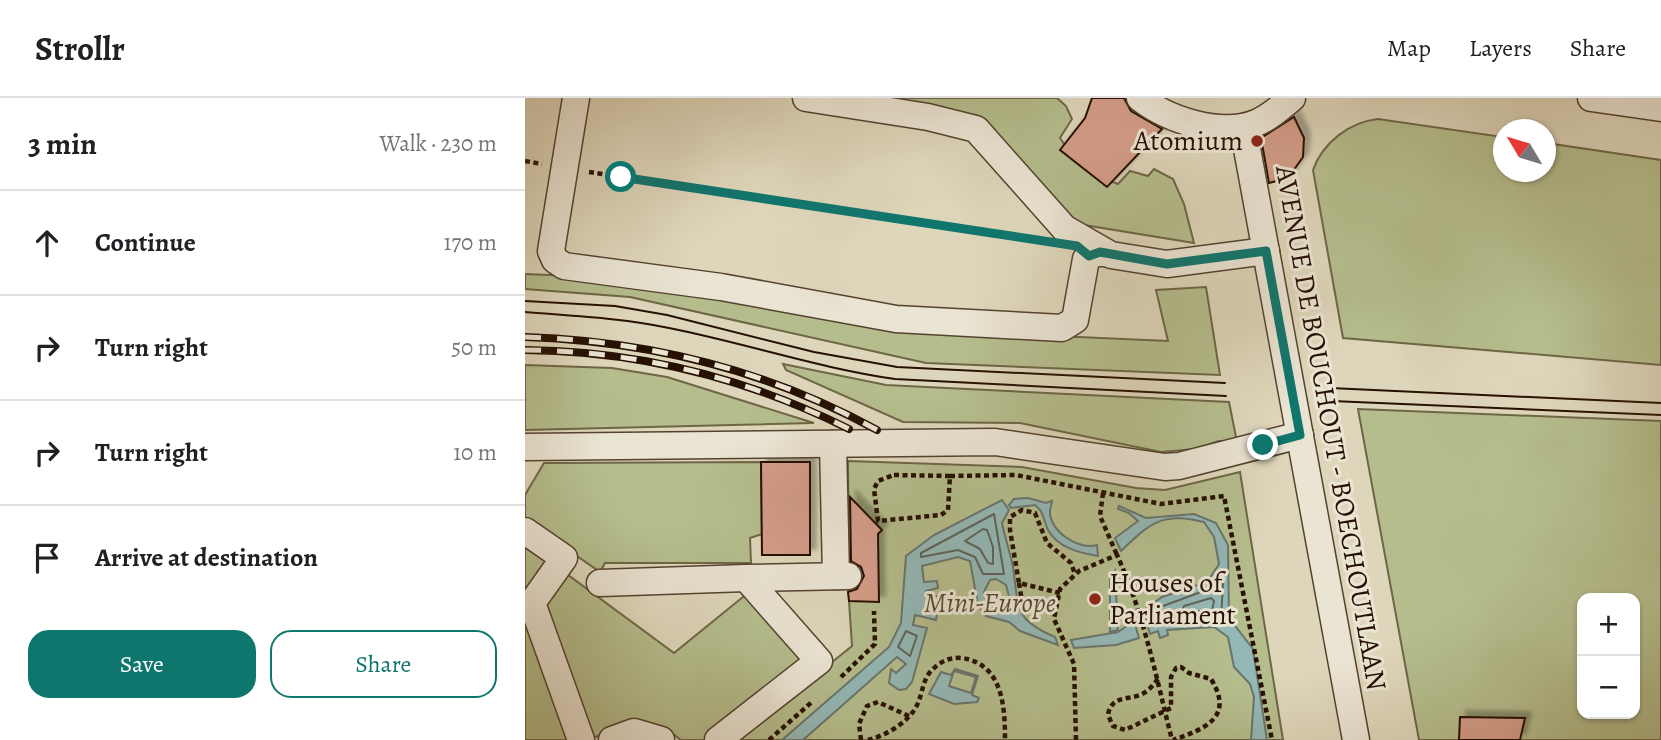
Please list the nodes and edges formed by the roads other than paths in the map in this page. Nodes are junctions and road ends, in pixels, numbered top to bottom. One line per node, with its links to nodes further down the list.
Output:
1 (576, 98): 9 (street)
2 (806, 98): 9 (street)
3 (1140, 98): 7 (street)
4 (1292, 98): 7 (street)
5 (1591, 98): 6 (street)
6 (1661, 108)
7 (1243, 127): 8 (street, AVENUE DE BOUCHOUT - BOECHOUTLAAN)
8 (1266, 251): 9 (street); 10 (street, AVENUE DE BOUCHOUT - BOECHOUTLAAN)
9 (1106, 253)
10 (1300, 435): 11 (street); 20 (street, AVENUE DE BOUCHOUT - BOECHOUTLAAN)
11 (833, 444): 12 (street); 14 (street)
12 (525, 447)
13 (525, 531): 16 (street)
14 (746, 578): 15 (street); 19 (street)
15 (600, 583)
16 (580, 740)
17 (612, 740): 18 (street)
18 (661, 740)
19 (718, 740)
20 (1356, 740)

